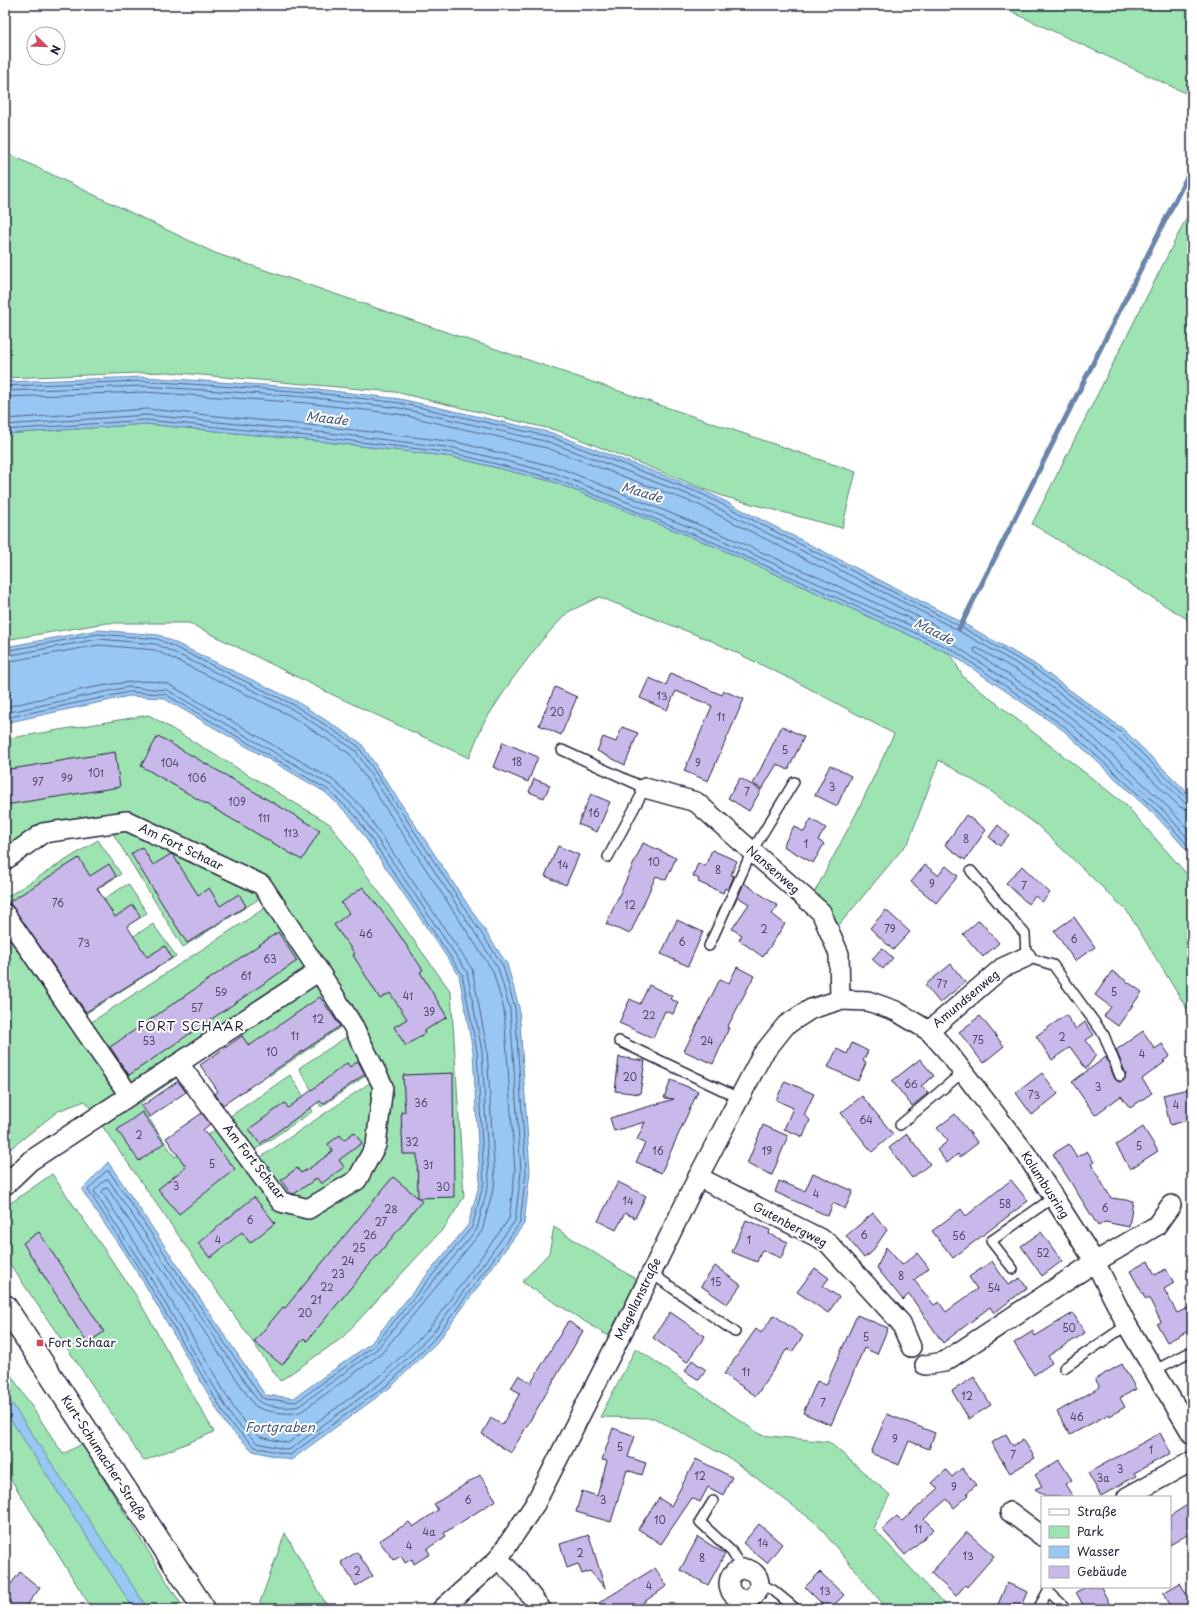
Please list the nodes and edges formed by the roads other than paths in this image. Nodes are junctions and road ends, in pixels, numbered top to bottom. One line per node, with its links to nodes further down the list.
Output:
1 (562, 750): 3 (lane)
2 (794, 782): 4 (lane)
3 (645, 788): 4 (street, Nansenweg); 5 (lane)
4 (752, 851): 9 (lane); 12 (street, Nansenweg)
5 (608, 857)
6 (5, 860): 11 (street, Am Fort Schaar)
7 (971, 871): 10 (lane)
8 (5, 914): 18 (street)
9 (710, 946)
10 (1026, 957): 13 (street, Amundsenweg); 17 (lane)
11 (319, 971): 15 (street); 15 (street, Am Fort Schaar)
12 (840, 1000): 13 (street, Kolumbusring); 19 (street, Magellanstraße)
13 (929, 1030): 16 (street, Kolumbusring)
14 (619, 1041): 19 (lane)
15 (179, 1064): 18 (street)
16 (963, 1072): 20 (lane); 23 (street, Kolumbusring)
17 (1120, 1076)
18 (129, 1096): 22 (street)
19 (739, 1098): 21 (street, Magellanstraße)
20 (900, 1125)
21 (698, 1177): 27 (street, Magellanstraße); 31 (street, Gutenbergweg)
22 (5, 1185)
23 (1054, 1197): 25 (street, Kolumbusring); 26 (lane)
24 (1171, 1205): 25 (street)
25 (1094, 1262): 29 (street, Kolumbusring); 33 (street)
26 (1013, 1269)
27 (651, 1273): 30 (lane); 42 (street, Magellanstraße)
28 (5, 1306): 47 (main road, Kurt-Schumacher-Straße)
29 (1128, 1325): 34 (lane); 35 (street, Kolumbusring)
30 (735, 1332)
31 (911, 1347)
32 (1192, 1351): 35 (lane)
33 (925, 1365)
34 (1064, 1368)
35 (1155, 1370): 36 (street, Kolumbusring)
36 (1192, 1434)
37 (1192, 1461): 38 (street)
38 (1129, 1496)
39 (713, 1501): 43 (lane)
40 (1010, 1512): 41 (street)
41 (1041, 1535)
42 (498, 1559): 48 (street, Magellanstraße); 49 (street)
43 (742, 1569): 44 (street); 46 (street)
44 (759, 1583): 46 (street); 50 (lane)
45 (1048, 1589): 51 (lane); 52 (lane)
46 (744, 1604)
47 (204, 1609)
48 (442, 1609)
49 (540, 1609)
50 (796, 1609)
51 (1038, 1609)
52 (1067, 1609)

